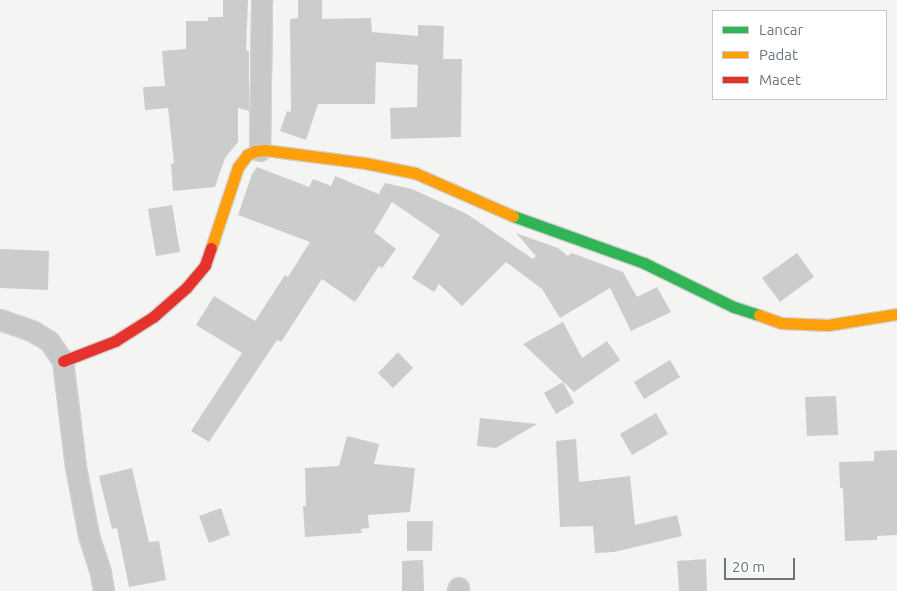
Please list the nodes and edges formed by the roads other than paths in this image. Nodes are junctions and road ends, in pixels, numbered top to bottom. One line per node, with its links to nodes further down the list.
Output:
1 (262, 0): 2 (street)
2 (260, 151): 3 (street); 5 (street)
3 (897, 314)
4 (0, 320): 5 (street)
5 (63, 361): 6 (street)
6 (104, 591)

